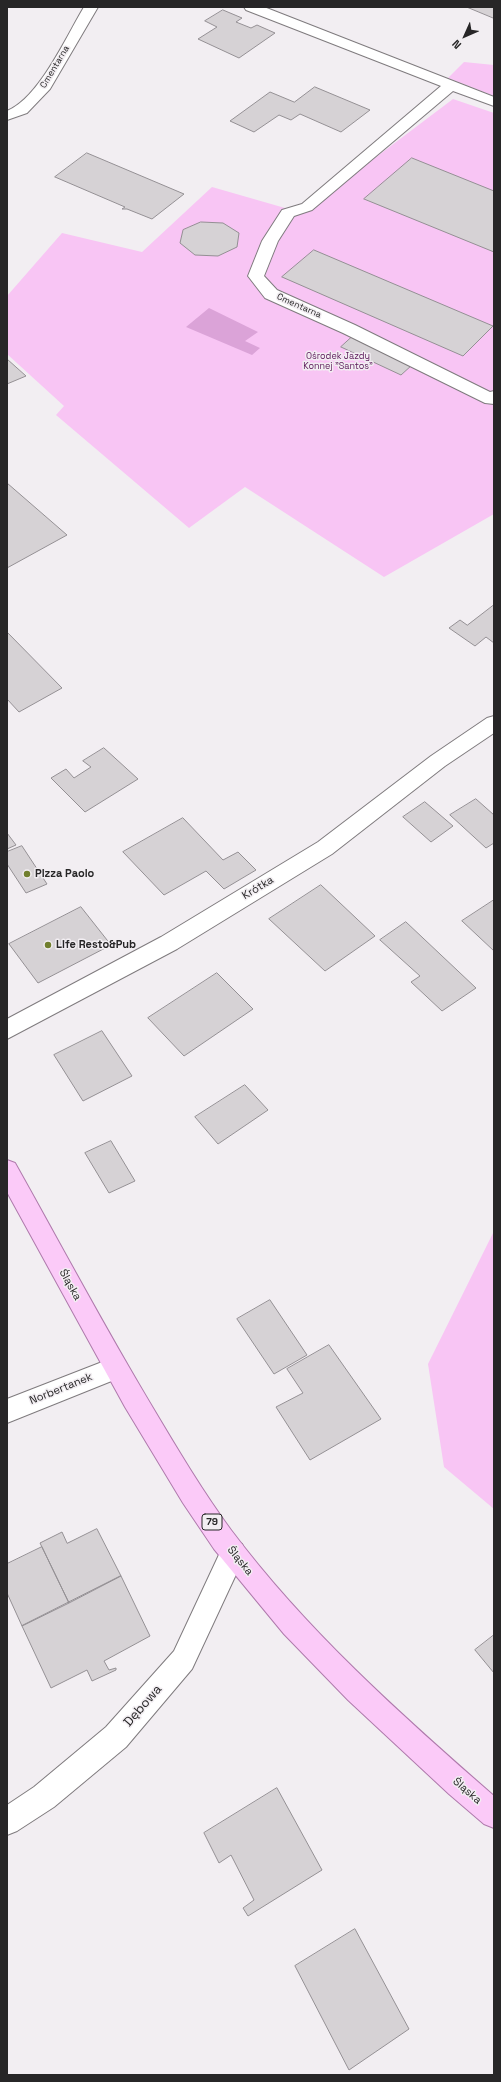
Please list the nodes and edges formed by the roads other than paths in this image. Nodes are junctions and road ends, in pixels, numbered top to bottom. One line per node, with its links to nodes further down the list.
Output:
1 (91, 7): 5 (street, Cmentarna)
2 (251, 7): 3 (street)
3 (451, 86): 4 (street); 6 (street, Cmentarna)
4 (494, 102)
5 (7, 116)
6 (493, 399)
7 (494, 723): 8 (street, Krótka)
8 (7, 1030)
9 (7, 1170): 10 (main road, Śląska / 79)
10 (115, 1368): 11 (street, Norbertanek); 12 (main road, Śląska / 79)
11 (7, 1411)
12 (233, 1553): 13 (main road, Śląska / 79); 14 (street, Dębowa)
13 (494, 1814)
14 (7, 1821)

